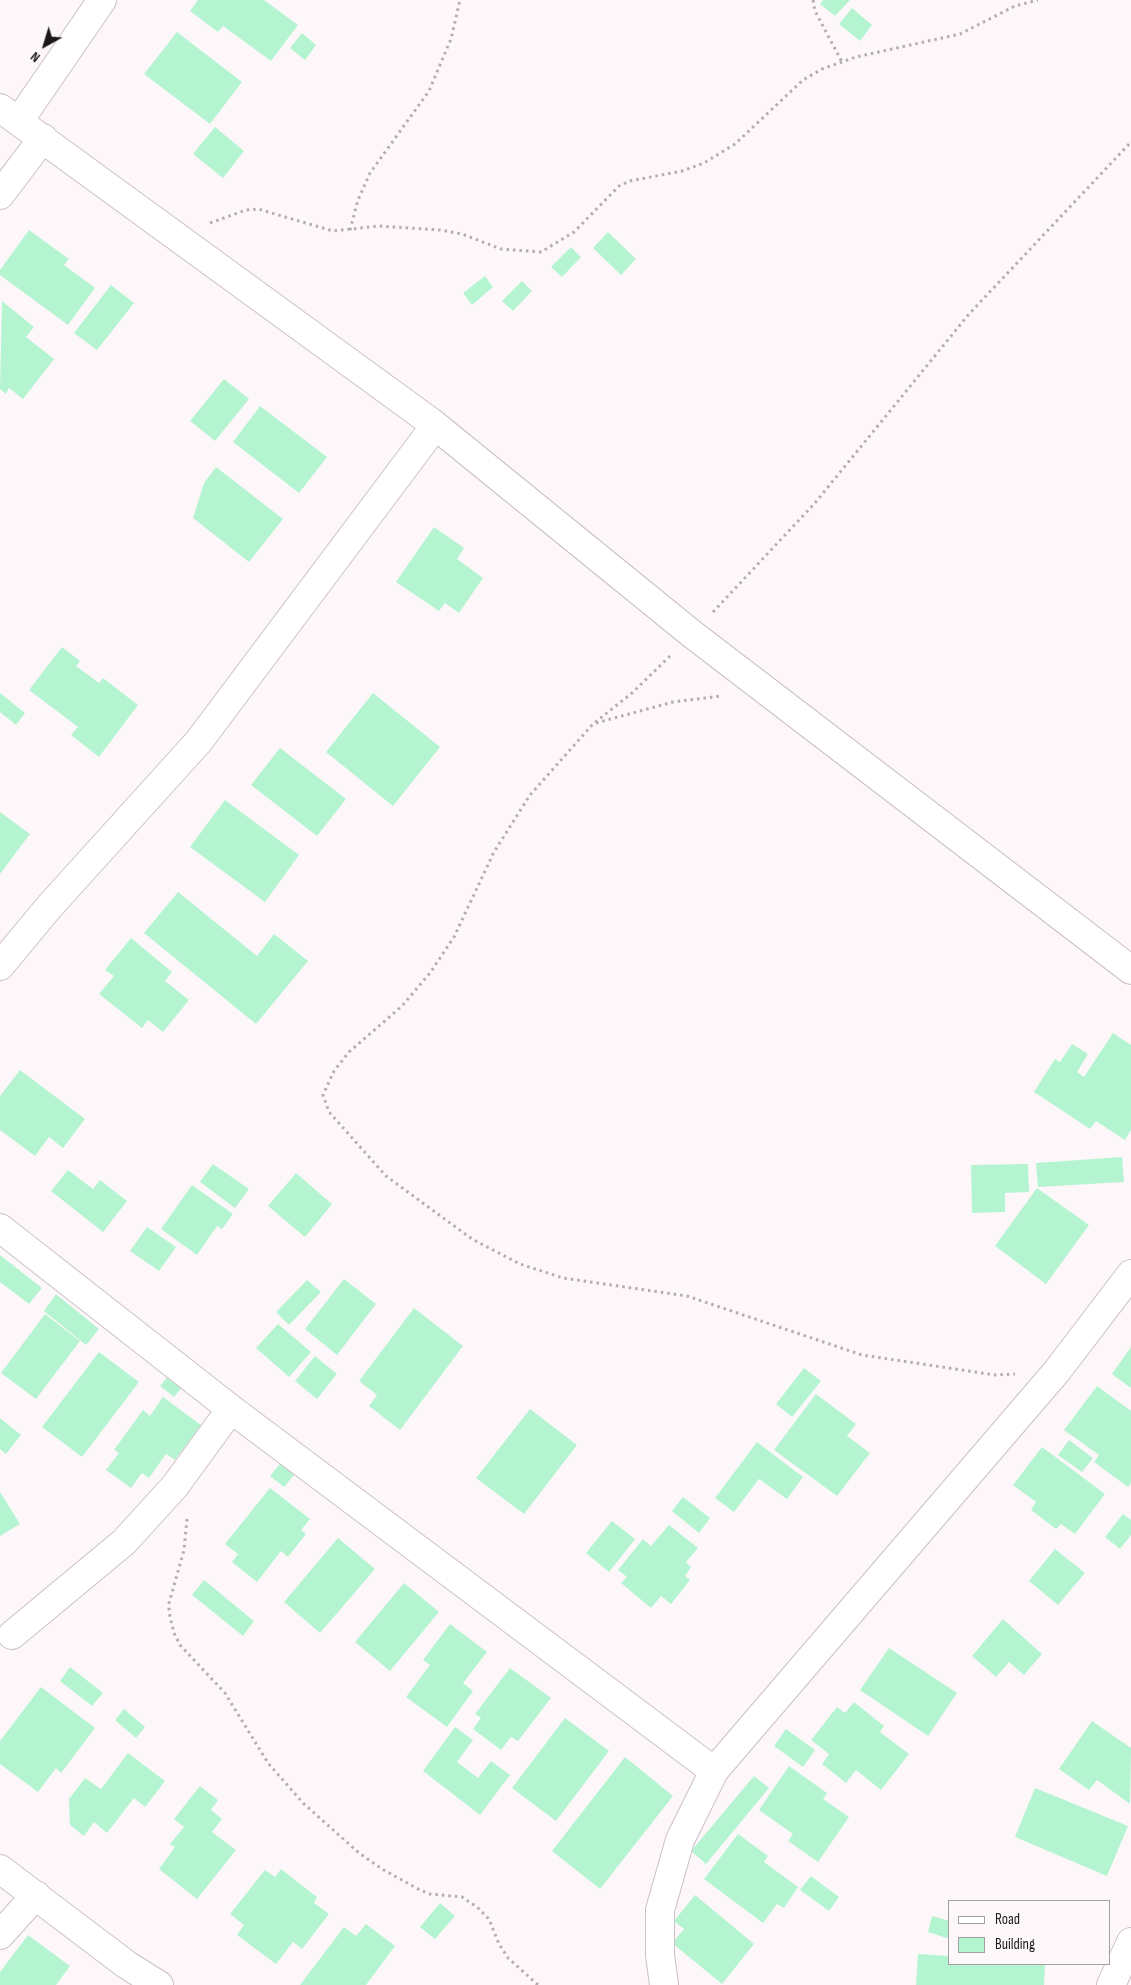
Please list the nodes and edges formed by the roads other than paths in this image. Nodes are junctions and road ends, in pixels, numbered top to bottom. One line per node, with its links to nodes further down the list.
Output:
1 (102, 0): 2 (street)
2 (9, 115): 3 (street)
3 (43, 138): 4 (street); 5 (street)
4 (0, 195)
5 (435, 426): 6 (street); 7 (street)
6 (0, 966)
7 (1131, 970)
8 (0, 1228): 10 (street)
9 (1131, 1274): 12 (street)
10 (231, 1409): 11 (street); 12 (street)
11 (12, 1635)
12 (714, 1771): 18 (street)
13 (0, 1869): 14 (street)
14 (36, 1895): 15 (street); 17 (street)
15 (0, 1935)
16 (1131, 1942): 19 (street)
17 (159, 1985)
18 (664, 1985)
19 (1111, 1985)

